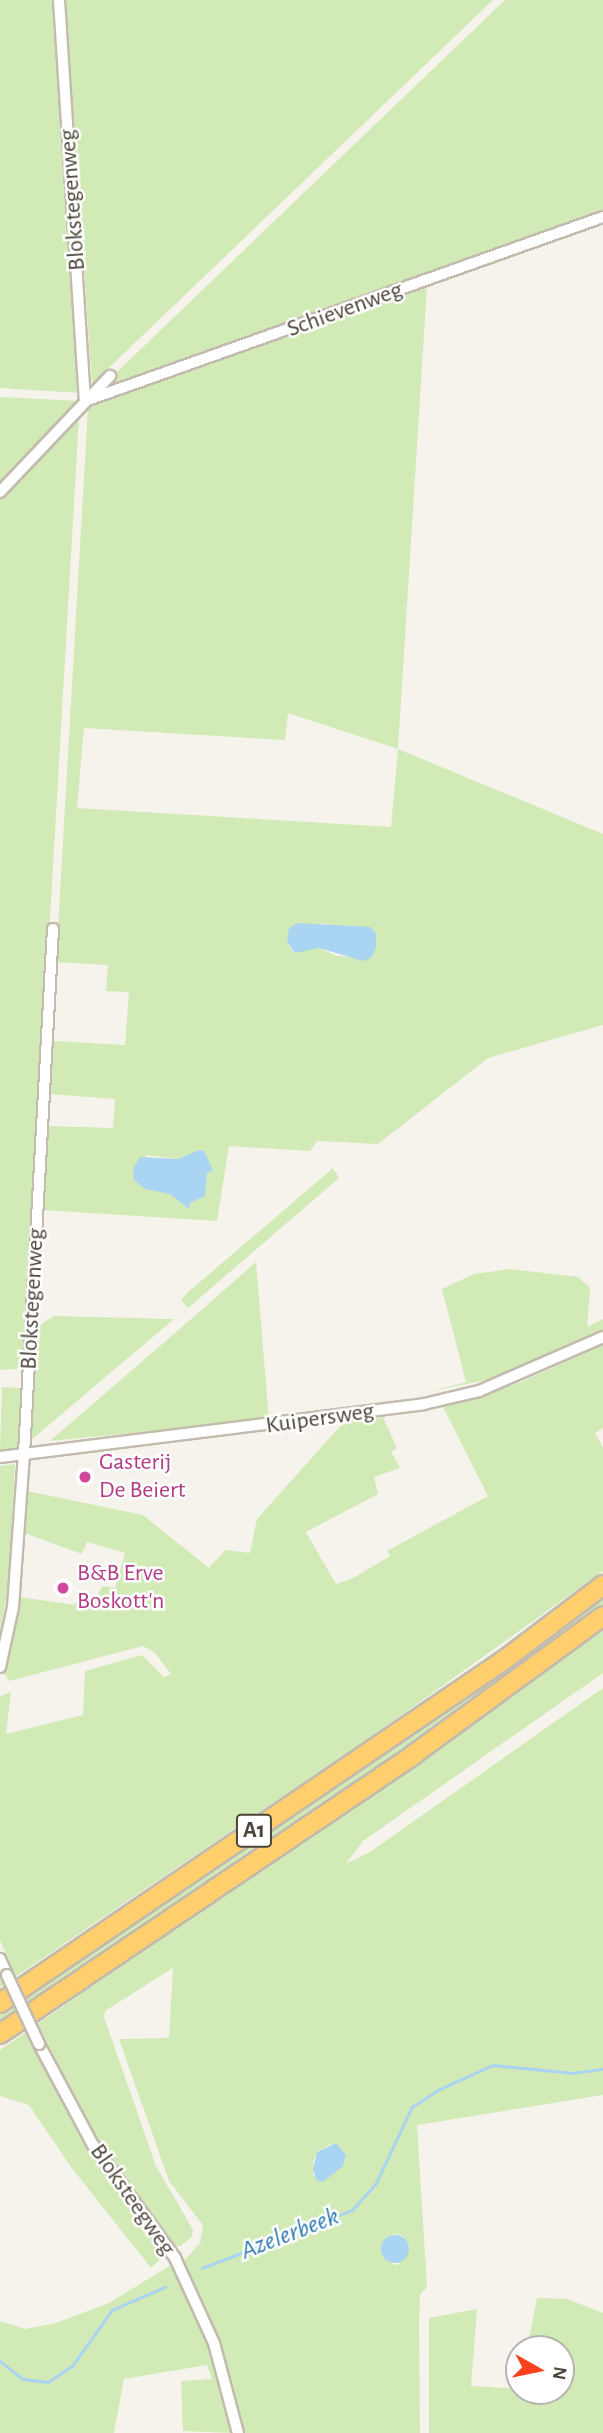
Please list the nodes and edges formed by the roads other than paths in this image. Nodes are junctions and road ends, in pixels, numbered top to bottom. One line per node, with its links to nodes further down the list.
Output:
1 (60, 0): 4 (street, Blokstegenweg)
2 (603, 217): 4 (street, Schievenweg)
3 (110, 376): 4 (street)
4 (86, 401): 5 (street)
5 (0, 492)
6 (53, 929): 8 (street, Blokstegenweg)
7 (603, 1337): 8 (street, Kuipersweg)
8 (24, 1454): 9 (street, Kuipersweg); 12 (street, Blokstegenweg)
9 (0, 1457)
10 (603, 1585): 14 (highway, A1)
11 (603, 1616): 15 (highway, A1)
12 (0, 1667)
13 (0, 1959): 16 (street, Bloksteegweg, bridge)
14 (0, 2003)
15 (0, 2034)
16 (238, 2433)

